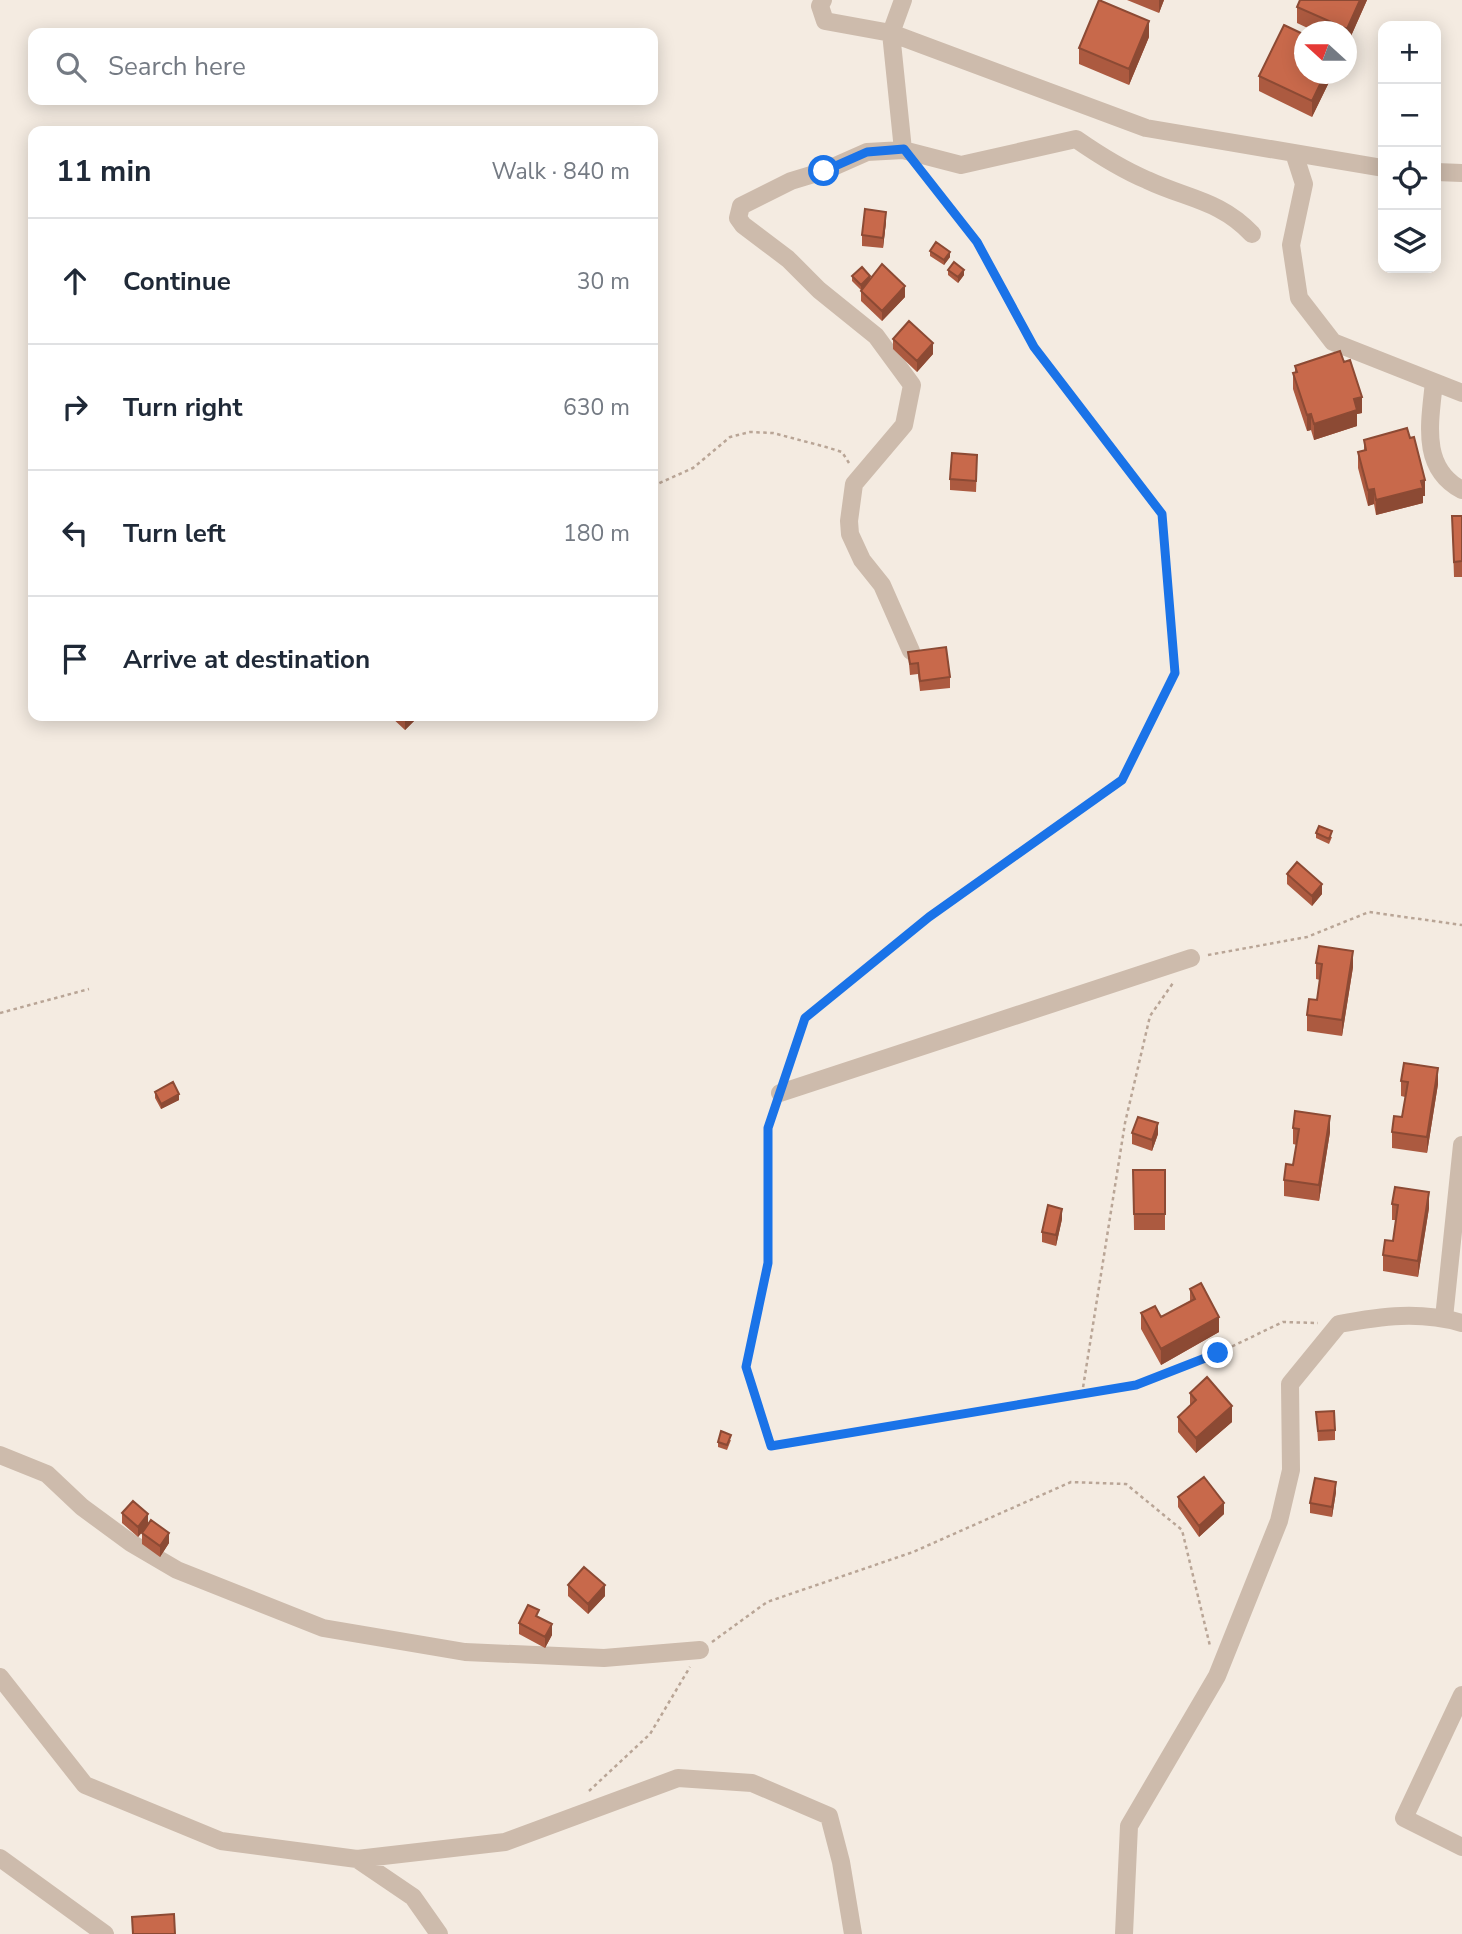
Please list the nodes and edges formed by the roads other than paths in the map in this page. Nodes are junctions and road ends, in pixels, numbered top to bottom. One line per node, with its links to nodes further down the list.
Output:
1 (823, 0): 3 (street)
2 (902, 0): 3 (street)
3 (891, 33): 4 (street); 5 (street)
4 (904, 149): 9 (street); 13 (street)
5 (1294, 153): 6 (street); 10 (street)
6 (1378, 167)
7 (1441, 172): 8 (street)
8 (1462, 173)
9 (1252, 234)
10 (1434, 382): 11 (street); 12 (street)
11 (1462, 393)
12 (1462, 490)
13 (911, 651)
14 (1191, 958): 15 (street)
15 (780, 1093)
16 (1462, 1145): 17 (street)
17 (1444, 1318): 18 (street); 29 (street)
18 (1462, 1323)
19 (0, 1455): 20 (street)
20 (700, 1650)
21 (0, 1677): 25 (street)
22 (1462, 1695): 23 (street)
23 (1462, 1847)
24 (0, 1858): 26 (street)
25 (357, 1859): 27 (street); 28 (street)
26 (105, 1934)
27 (439, 1934)
28 (853, 1934)
29 (1124, 1934)

